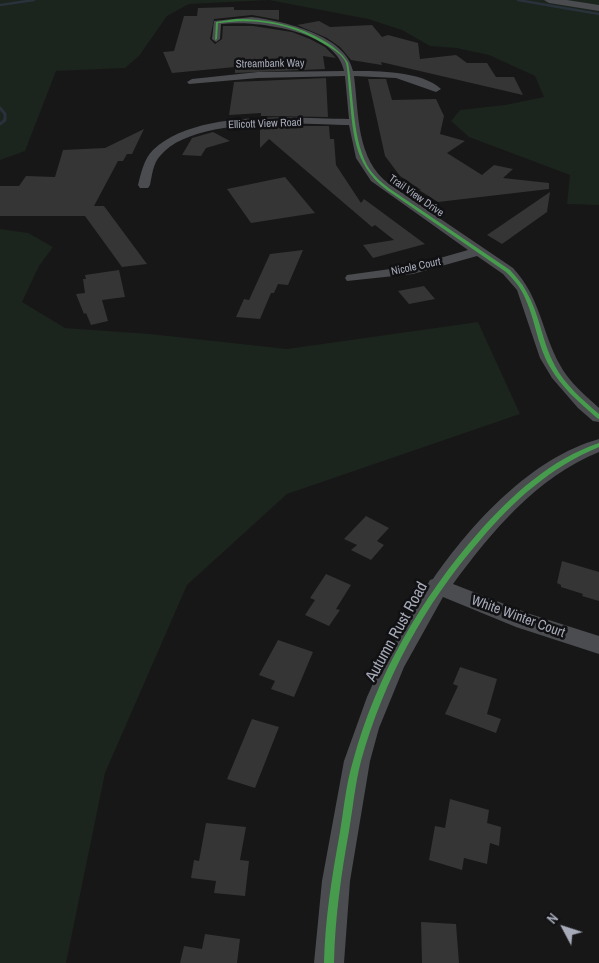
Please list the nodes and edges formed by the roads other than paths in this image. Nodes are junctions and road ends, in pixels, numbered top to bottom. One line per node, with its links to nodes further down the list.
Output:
1 (549, 0): 2 (street)
2 (599, 8)
3 (216, 39): 4 (street, Trail View Drive)
4 (350, 74): 5 (street, Streambank Way); 6 (street, Streambank Way); 7 (street, Trail View Drive)
5 (192, 82)
6 (436, 89)
7 (356, 122): 8 (street, Ellicott View Road); 9 (street, Trail View Drive)
8 (144, 185)
9 (479, 251): 10 (street, Nicole Court); 11 (street, Trail View Drive)
10 (352, 278)
11 (599, 417)
12 (599, 445): 13 (street, Autumn Rust Road)
13 (437, 586): 14 (street, White Winter Court); 15 (street, Autumn Rust Road)
14 (599, 645)
15 (330, 963)

